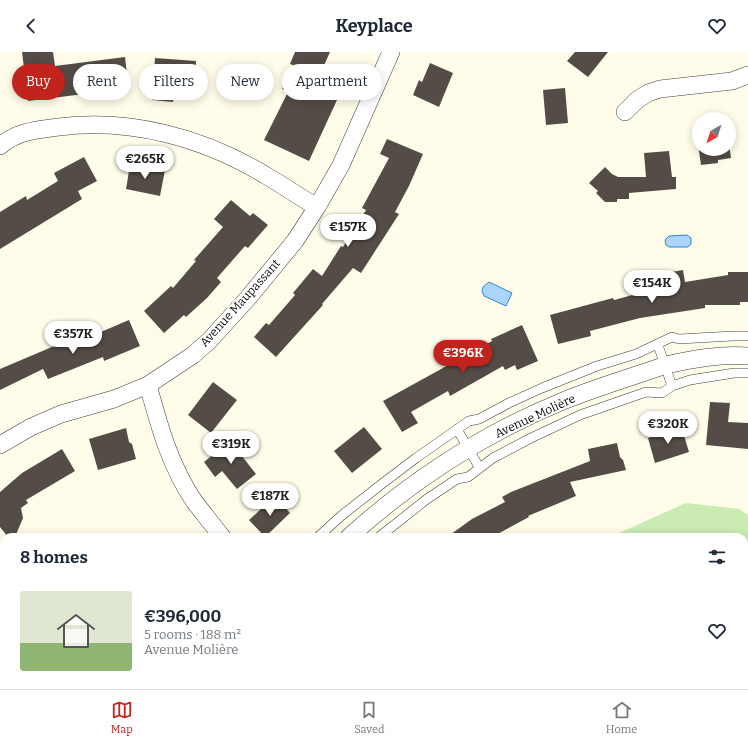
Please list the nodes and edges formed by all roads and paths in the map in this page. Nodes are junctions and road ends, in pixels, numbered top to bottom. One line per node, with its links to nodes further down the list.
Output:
1 (391, 52): 5 (street, Avenue Maupassant)
2 (748, 75): 3 (street)
3 (625, 112)
4 (0, 146): 5 (street)
5 (317, 207): 11 (street, Avenue Maupassant)
6 (748, 336): 7 (lane)
7 (658, 345): 9 (lane); 13 (lane)
8 (748, 356): 9 (street, Avenue Molière)
9 (666, 365): 12 (lane); 15 (street, Avenue Molière)
10 (748, 373): 12 (lane)
11 (148, 385): 14 (street, Avenue Maupassant); 17 (street)
12 (672, 386): 16 (lane)
13 (457, 429): 15 (lane); 18 (lane)
14 (0, 445)
15 (468, 449): 16 (lane); 19 (street, Avenue Molière)
16 (479, 467): 20 (lane)
17 (219, 533)
18 (323, 533)
19 (354, 533)
20 (384, 533)

